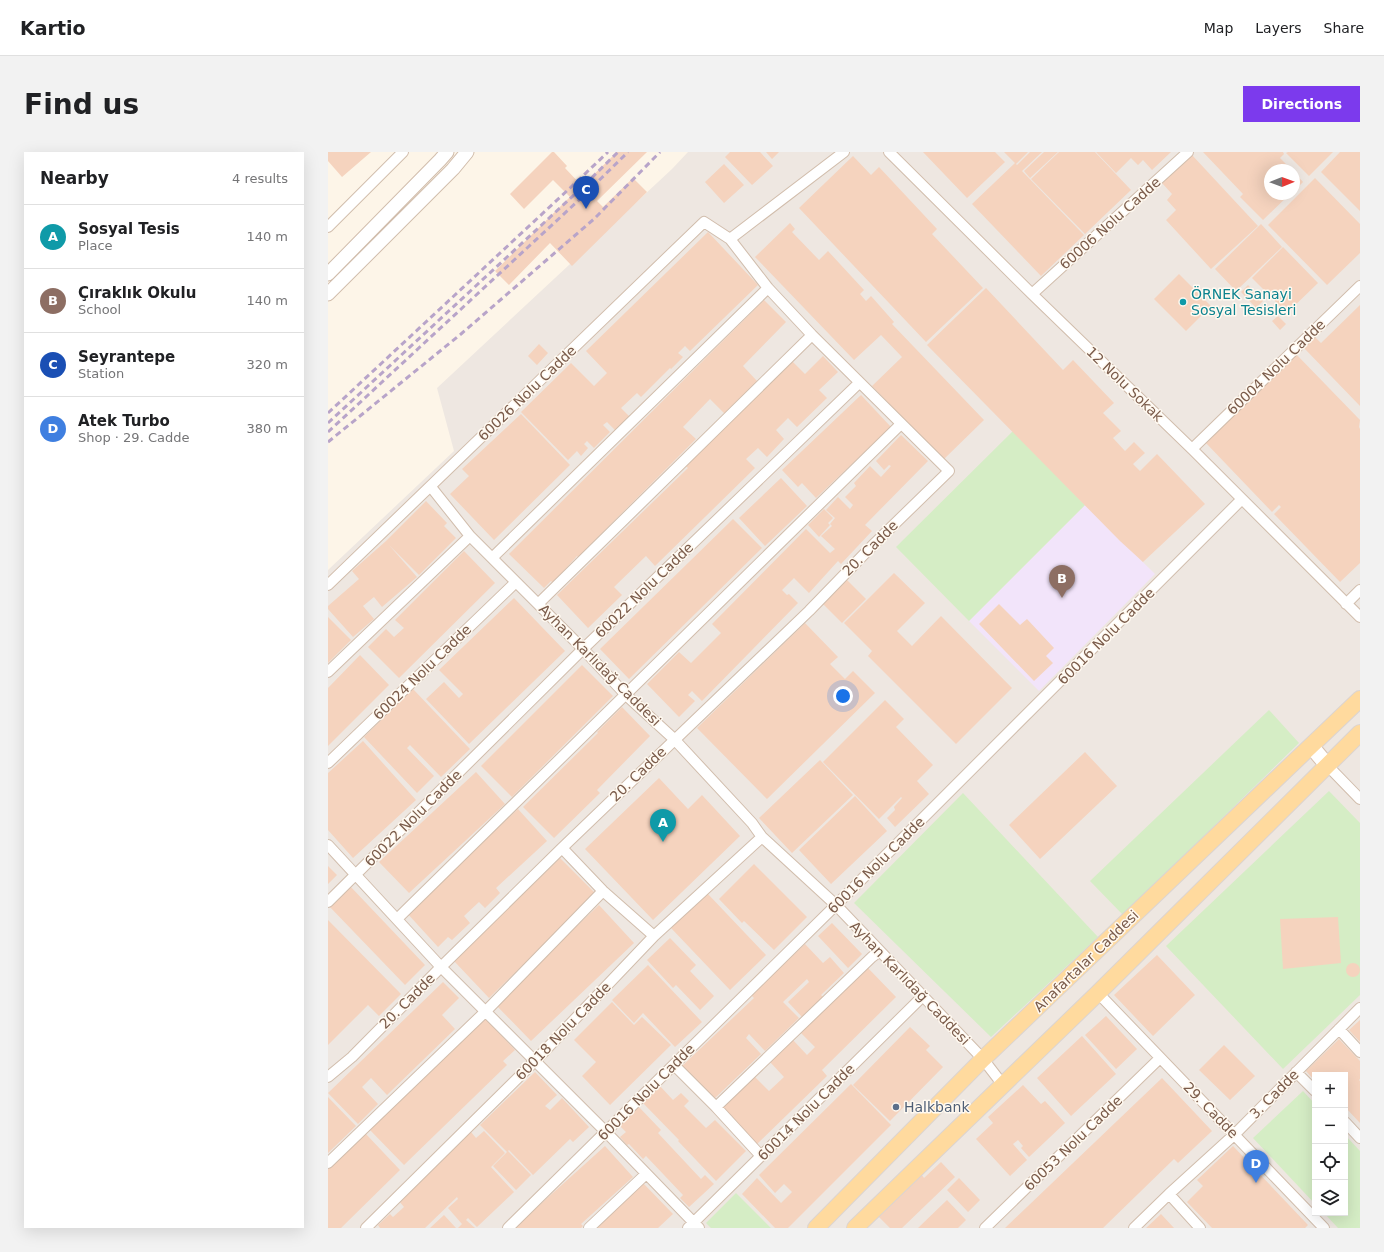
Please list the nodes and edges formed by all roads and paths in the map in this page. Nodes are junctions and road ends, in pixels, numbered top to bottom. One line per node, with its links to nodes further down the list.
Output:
1 (403, 152): 7 (street)
2 (447, 152): 9 (street)
3 (467, 152): 12 (street)
4 (844, 152): 8 (street)
5 (889, 152): 13 (street, 12 Nolu Sokak)
6 (1188, 152): 13 (street, 60006 Nolu Cadde)
7 (328, 227)
8 (730, 239): 11 (street); 18 (street, 60026 Nolu Cadde)
9 (328, 274)
10 (1360, 286): 17 (street, 60004 Nolu Cadde)
11 (768, 288): 14 (street); 21 (street)
12 (328, 294)
13 (1032, 294): 17 (street, 12 Nolu Sokak)
14 (812, 335): 15 (street); 25 (street)
15 (859, 382): 16 (street); 28 (street, 60022 Nolu Cadde)
16 (901, 424): 30 (street); 33 (street, 20. Cadde)
17 (1192, 448): 19 (street, 12 Nolu Sokak)
18 (431, 487): 20 (street, Ayhan Karlıdağ Caddesi); 23 (street, 60026 Nolu Cadde)
19 (1242, 499): 26 (street, 12 Nolu Sokak); 44 (street, 60016 Nolu Cadde)
20 (470, 536): 21 (street, Ayhan Karlıdağ Caddesi); 29 (street)
21 (492, 558): 22 (street, Ayhan Karlıdağ Caddesi)
22 (516, 582): 25 (street, Ayhan Karlıdağ Caddesi); 35 (street, 60024 Nolu Cadde)
23 (328, 585)
24 (1360, 590): 26 (street)
25 (538, 604): 28 (street, Ayhan Karlıdağ Caddesi)
26 (1346, 604): 27 (street, 12 Nolu Sokak)
27 (1360, 617)
28 (583, 649): 30 (street, Ayhan Karlıdağ Caddesi); 41 (street, 60022 Nolu Cadde)
29 (328, 672)
30 (626, 695): 33 (street, Ayhan Karlıdağ Caddesi); 45 (street)
31 (1360, 699): 34 (main road, Anafartalar Caddesi)
32 (1360, 733): 36 (main road)
33 (674, 739): 38 (street, Ayhan Karlıdağ Caddesi); 40 (street, 20. Cadde)
34 (1311, 746): 36 (main road); 56 (main road, Anafartalar Caddesi)
35 (328, 763)
36 (1327, 765): 37 (street); 49 (main road)
37 (1360, 799)
38 (762, 836): 44 (street, Ayhan Karlıdağ Caddesi); 46 (street, 60018 Nolu Cadde)
39 (328, 845): 41 (street)
40 (562, 848): 42 (street); 48 (street, 20. Cadde)
41 (356, 875): 43 (street, 60022 Nolu Cadde); 45 (street)
42 (603, 891): 46 (street); 52 (street)
43 (328, 902)
44 (836, 905): 47 (street, Ayhan Karlıdağ Caddesi); 58 (street, 60016 Nolu Cadde)
45 (397, 919): 48 (street)
46 (654, 936): 57 (street, 60018 Nolu Cadde)
47 (880, 951): 50 (street, Ayhan Karlıdağ Caddesi); 63 (street)
48 (441, 967): 52 (street); 60 (street, 20. Cadde)
49 (1098, 993): 55 (street, 29. Cadde); 61 (main road)
50 (923, 996): 56 (street, Ayhan Karlıdağ Caddesi); 68 (street, 60014 Nolu Cadde)
51 (1360, 1008): 53 (street, 3. Cadde)
52 (486, 1011): 57 (street); 69 (street)
53 (1339, 1029): 54 (street); 59 (street, 3. Cadde)
54 (1360, 1052)
55 (1160, 1058): 66 (street, 29. Cadde); 79 (street, 60053 Nolu Cadde)
56 (983, 1060): 61 (street, Ayhan Karlıdağ Caddesi); 77 (main road, Anafartalar Caddesi)
57 (535, 1061): 65 (street); 74 (street, 60018 Nolu Cadde)
58 (674, 1065): 63 (street); 65 (street, 60016 Nolu Cadde)
59 (1296, 1072): 62 (street); 66 (street, 3. Cadde)
60 (328, 1077)
61 (1002, 1085): 78 (main road)
62 (1312, 1088)
63 (716, 1107): 68 (street)
64 (1348, 1125): 67 (street)
65 (606, 1132): 70 (street); 75 (street, 60016 Nolu Cadde)
66 (1234, 1134): 71 (street, 3. Cadde); 73 (street, 29. Cadde)
67 (1360, 1138)
68 (761, 1156): 72 (street, 60014 Nolu Cadde)
69 (328, 1162)
70 (646, 1174): 72 (street); 76 (street)
71 (1168, 1194): 80 (street, 3. Cadde); 81 (street)
72 (693, 1226)
73 (1320, 1227)
74 (366, 1228)
75 (508, 1228)
76 (589, 1228)
77 (816, 1228)
78 (855, 1228)
79 (985, 1228)
80 (1134, 1228)
81 (1200, 1228)

